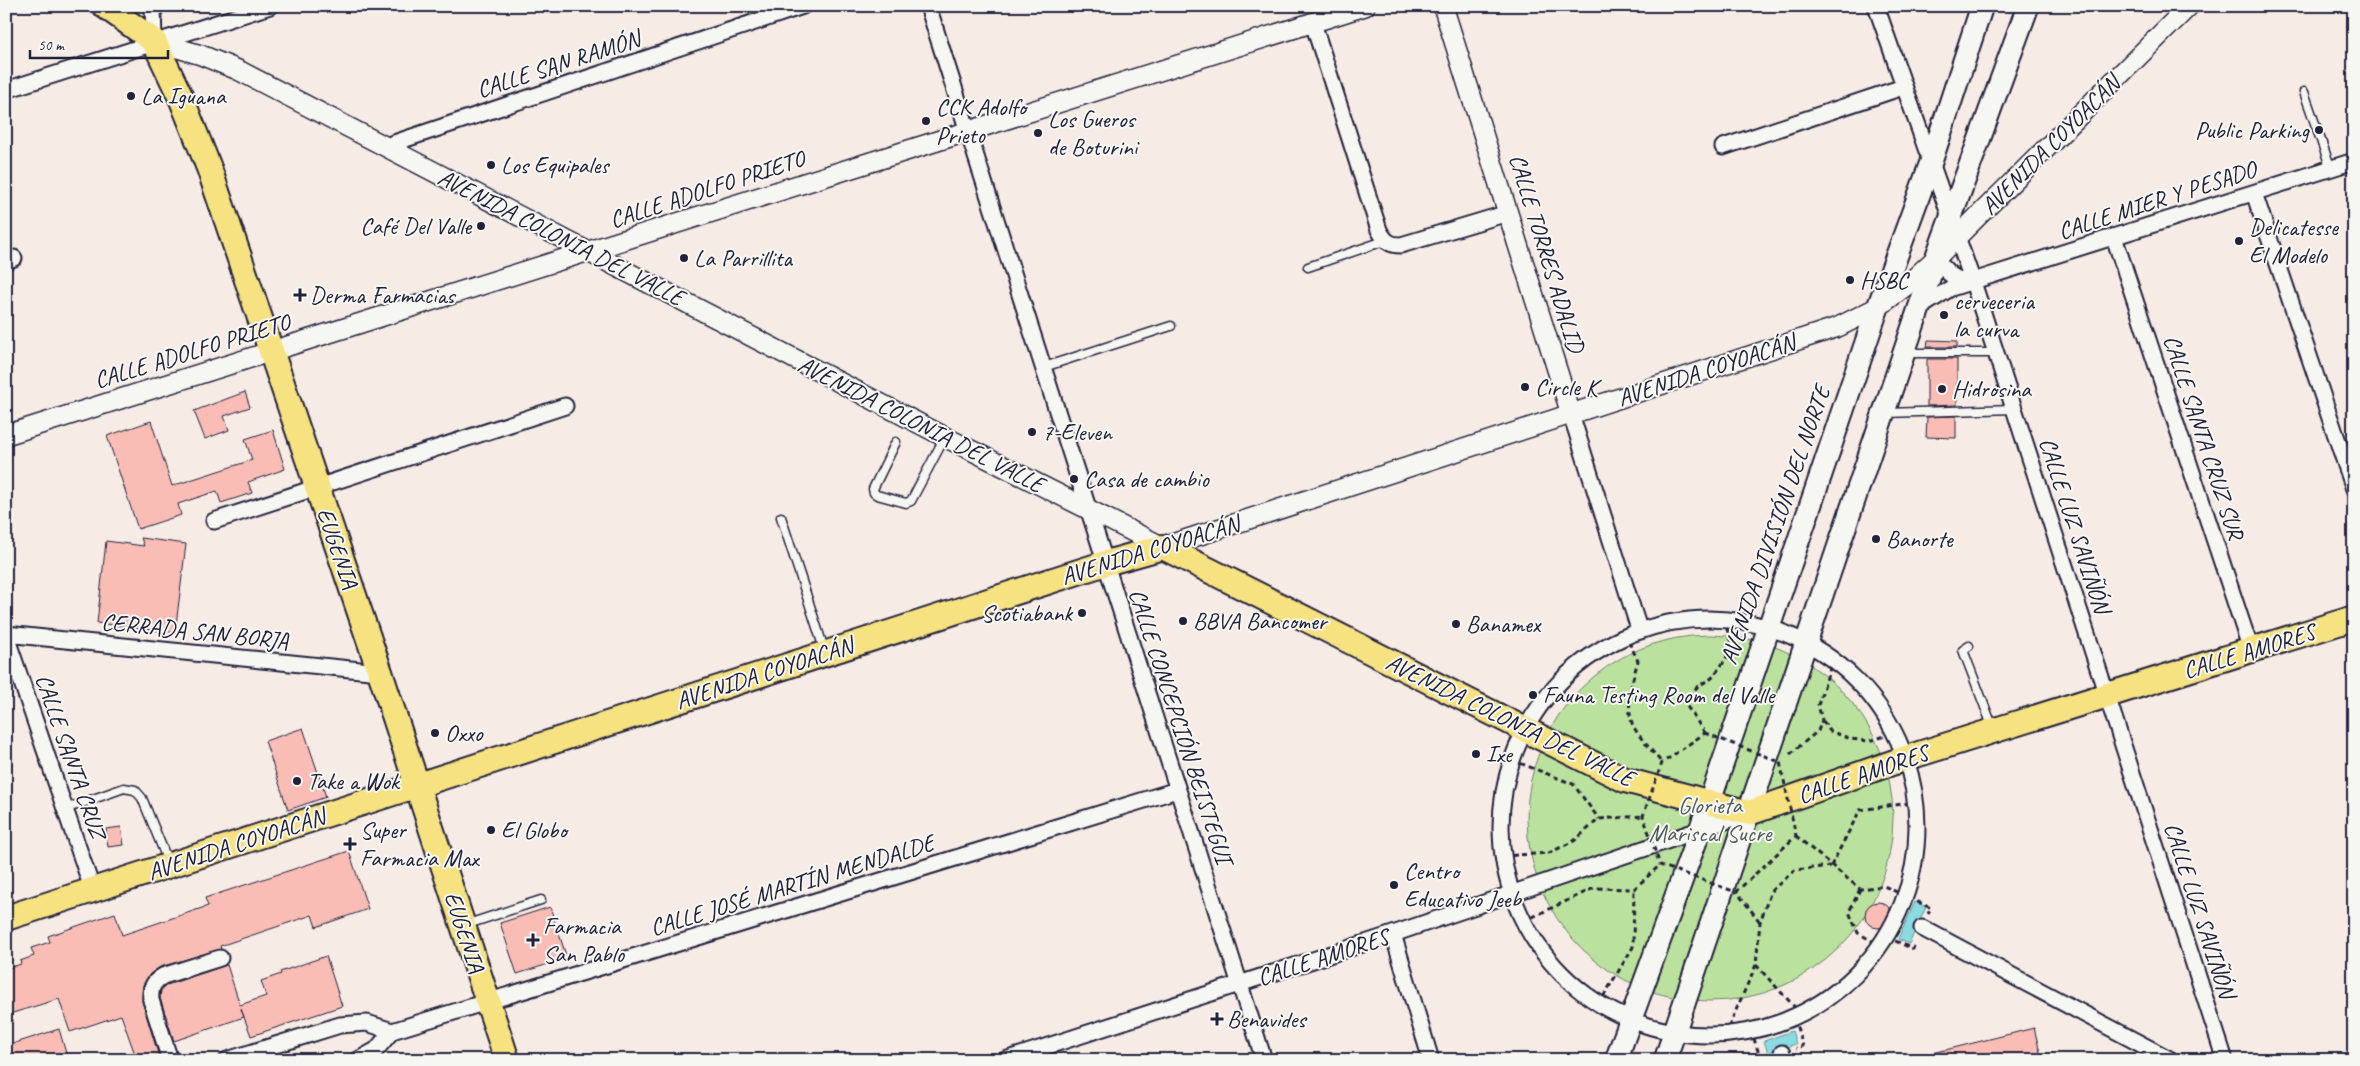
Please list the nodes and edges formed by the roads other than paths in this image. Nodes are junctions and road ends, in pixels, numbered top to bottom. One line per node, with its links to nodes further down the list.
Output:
1 (104, 6): 13 (main road, AVENIDA COLONIA DEL VALLE)
2 (154, 6): 13 (street)
3 (270, 6): 13 (street)
4 (804, 6): 18 (street, CALLE SAN RAMÓN)
5 (928, 6): 17 (street, CALLE CONCEPCIÓN BEISTEGUI)
6 (1365, 6): 12 (street, CALLE ADOLFO PRIETO)
7 (1443, 6): 24 (street, CALLE TORRES ADALID)
8 (1876, 6): 14 (street, CALLE LUZ SAVIÑÓN)
9 (1982, 6): 20 (main road, AVENIDA DIVISIÓN DEL NORTE)
10 (2028, 6): 25 (main road)
11 (2189, 6): 25 (street, AVENIDA COYOACÁN)
12 (1313, 23): 17 (street, CALLE ADOLFO PRIETO); 27 (street)
13 (154, 41): 15 (street); 18 (street, AVENIDA COLONIA DEL VALLE); 35 (main road, EUGENIA)
14 (1903, 87): 19 (street); 20 (street, CALLE LUZ SAVIÑÓN)
15 (6, 90)
16 (2304, 92): 22 (lane)
17 (968, 132): 28 (street, CALLE ADOLFO PRIETO); 38 (street, CALLE CONCEPCIÓN BEISTEGUI)
18 (385, 146): 28 (street, AVENIDA COLONIA DEL VALLE)
19 (1723, 147)
20 (1931, 162): 25 (street, CALLE LUZ SAVIÑÓN); 32 (main road, AVENIDA DIVISIÓN DEL NORTE)
21 (2354, 162): 22 (street, CALLE MIER Y PESADO)
22 (2331, 169): 23 (street, CALLE MIER Y PESADO)
23 (2254, 193): 26 (street, CALLE MIER Y PESADO); 47 (street)
24 (1508, 213): 27 (street); 42 (street, CALLE TORRES ADALID)
25 (1954, 228): 29 (main road); 31 (street, CALLE LUZ SAVIÑÓN)
26 (2114, 237): 31 (street, CALLE MIER Y PESADO); 59 (street, CALLE SANTA CRUZ SUR)
27 (1384, 241): 30 (lane)
28 (590, 252): 35 (street, CALLE ADOLFO PRIETO); 44 (street, AVENIDA COLONIA DEL VALLE)
29 (1936, 258): 31 (street); 32 (street, AVENIDA COYOACÁN); 33 (main road)
30 (1308, 267)
31 (1973, 282): 33 (street, CALLE MIER Y PESADO); 36 (street, CALLE LUZ SAVIÑÓN)
32 (1878, 307): 42 (street, AVENIDA COYOACÁN); 54 (main road, AVENIDA DIVISIÓN DEL NORTE)
33 (1919, 308): 37 (main road)
34 (1171, 326): 38 (lane)
35 (271, 353): 43 (street, CALLE ADOLFO PRIETO); 46 (main road, EUGENIA)
36 (1996, 353): 37 (lane); 40 (street, CALLE LUZ SAVIÑÓN)
37 (1904, 354): 41 (main road)
38 (1044, 367): 48 (street, CALLE CONCEPCIÓN BEISTEGUI)
39 (565, 406): 46 (street)
40 (2014, 410): 41 (lane); 62 (street, CALLE LUZ SAVIÑÓN)
41 (1884, 413): 57 (main road)
42 (1571, 414): 51 (street, AVENIDA COYOACÁN); 55 (street, CALLE TORRES ADALID)
43 (6, 435)
44 (945, 437): 45 (lane); 48 (street, AVENIDA COLONIA DEL VALLE)
45 (896, 442)
46 (317, 487): 50 (street); 61 (main road, EUGENIA)
47 (2354, 489)
48 (1089, 510): 51 (street, AVENIDA COLONIA DEL VALLE); 52 (street, CALLE CONCEPCIÓN BEISTEGUI)
49 (781, 517): 60 (lane)
50 (214, 521)
51 (1163, 547): 52 (main road, AVENIDA COYOACÁN); 63 (main road, AVENIDA COLONIA DEL VALLE)
52 (1106, 563): 60 (main road, AVENIDA COYOACÁN); 67 (street, CALLE CONCEPCIÓN BEISTEGUI)
53 (2354, 618): 59 (main road, CALLE AMORES)
54 (1768, 627): 55 (street); 57 (street); 68 (main road, AVENIDA DIVISIÓN DEL NORTE)
55 (1633, 632): 63 (street)
56 (6, 635): 61 (street, CERRADA SAN BORJA); 69 (street, CALLE SANTA CRUZ)
57 (1807, 643): 65 (street); 70 (main road)
58 (1969, 646): 64 (lane)
59 (2251, 650): 62 (main road, CALLE AMORES)
60 (826, 653): 66 (main road, AVENIDA COYOACÁN)
61 (380, 672): 66 (main road, EUGENIA)
62 (2106, 695): 64 (main road, CALLE AMORES); 96 (street, CALLE LUZ SAVIÑÓN)
63 (1524, 729): 68 (main road, AVENIDA COLONIA DEL VALLE); 74 (street)
64 (1994, 731): 65 (main road, CALLE AMORES)
65 (1906, 758): 70 (main road, CALLE AMORES); 85 (street)
66 (417, 785): 72 (main road, AVENIDA COYOACÁN); 77 (main road, EUGENIA)
67 (1177, 790): 81 (street, CALLE CONCEPCIÓN BEISTEGUI); 82 (street, CALLE JOSÉ MARTÍN MENDALDE)
68 (1707, 803): 70 (main road, AVENIDA COLONIA DEL VALLE); 71 (main road, AVENIDA DIVISIÓN DEL NORTE)
69 (65, 809): 72 (lane); 73 (street, CALLE SANTA CRUZ)
70 (1750, 813): 71 (street, CALLE AMORES); 85 (main road)
71 (1700, 830): 74 (street, CALLE AMORES); 83 (main road, AVENIDA DIVISIÓN DEL NORTE)
72 (170, 866): 73 (main road, AVENIDA COYOACÁN)
73 (93, 891): 76 (main road, AVENIDA COYOACÁN)
74 (1512, 894): 79 (street, CALLE AMORES); 83 (street)
75 (541, 900): 77 (lane)
76 (6, 918)
77 (463, 926): 82 (main road, EUGENIA)
78 (1922, 928): 95 (street)
79 (1393, 934): 81 (street, CALLE AMORES); 92 (street)
80 (220, 958): 86 (street)
81 (1240, 984): 90 (street, CALLE AMORES); 91 (street, CALLE CONCEPCIÓN BEISTEGUI)
82 (489, 1002): 84 (street, CALLE JOSÉ MARTÍN MENDALDE); 89 (main road, EUGENIA)
83 (1629, 1020): 85 (street); 93 (main road, AVENIDA DIVISIÓN DEL NORTE)
84 (392, 1031): 87 (street); 88 (street)
85 (1674, 1033): 94 (main road)
86 (170, 1060)
87 (227, 1060)
88 (358, 1060)
89 (507, 1060)
90 (1005, 1060)
91 (1264, 1060)
92 (1431, 1060)
93 (1616, 1060)
94 (1665, 1060)
95 (2171, 1060)
96 (2224, 1060)

